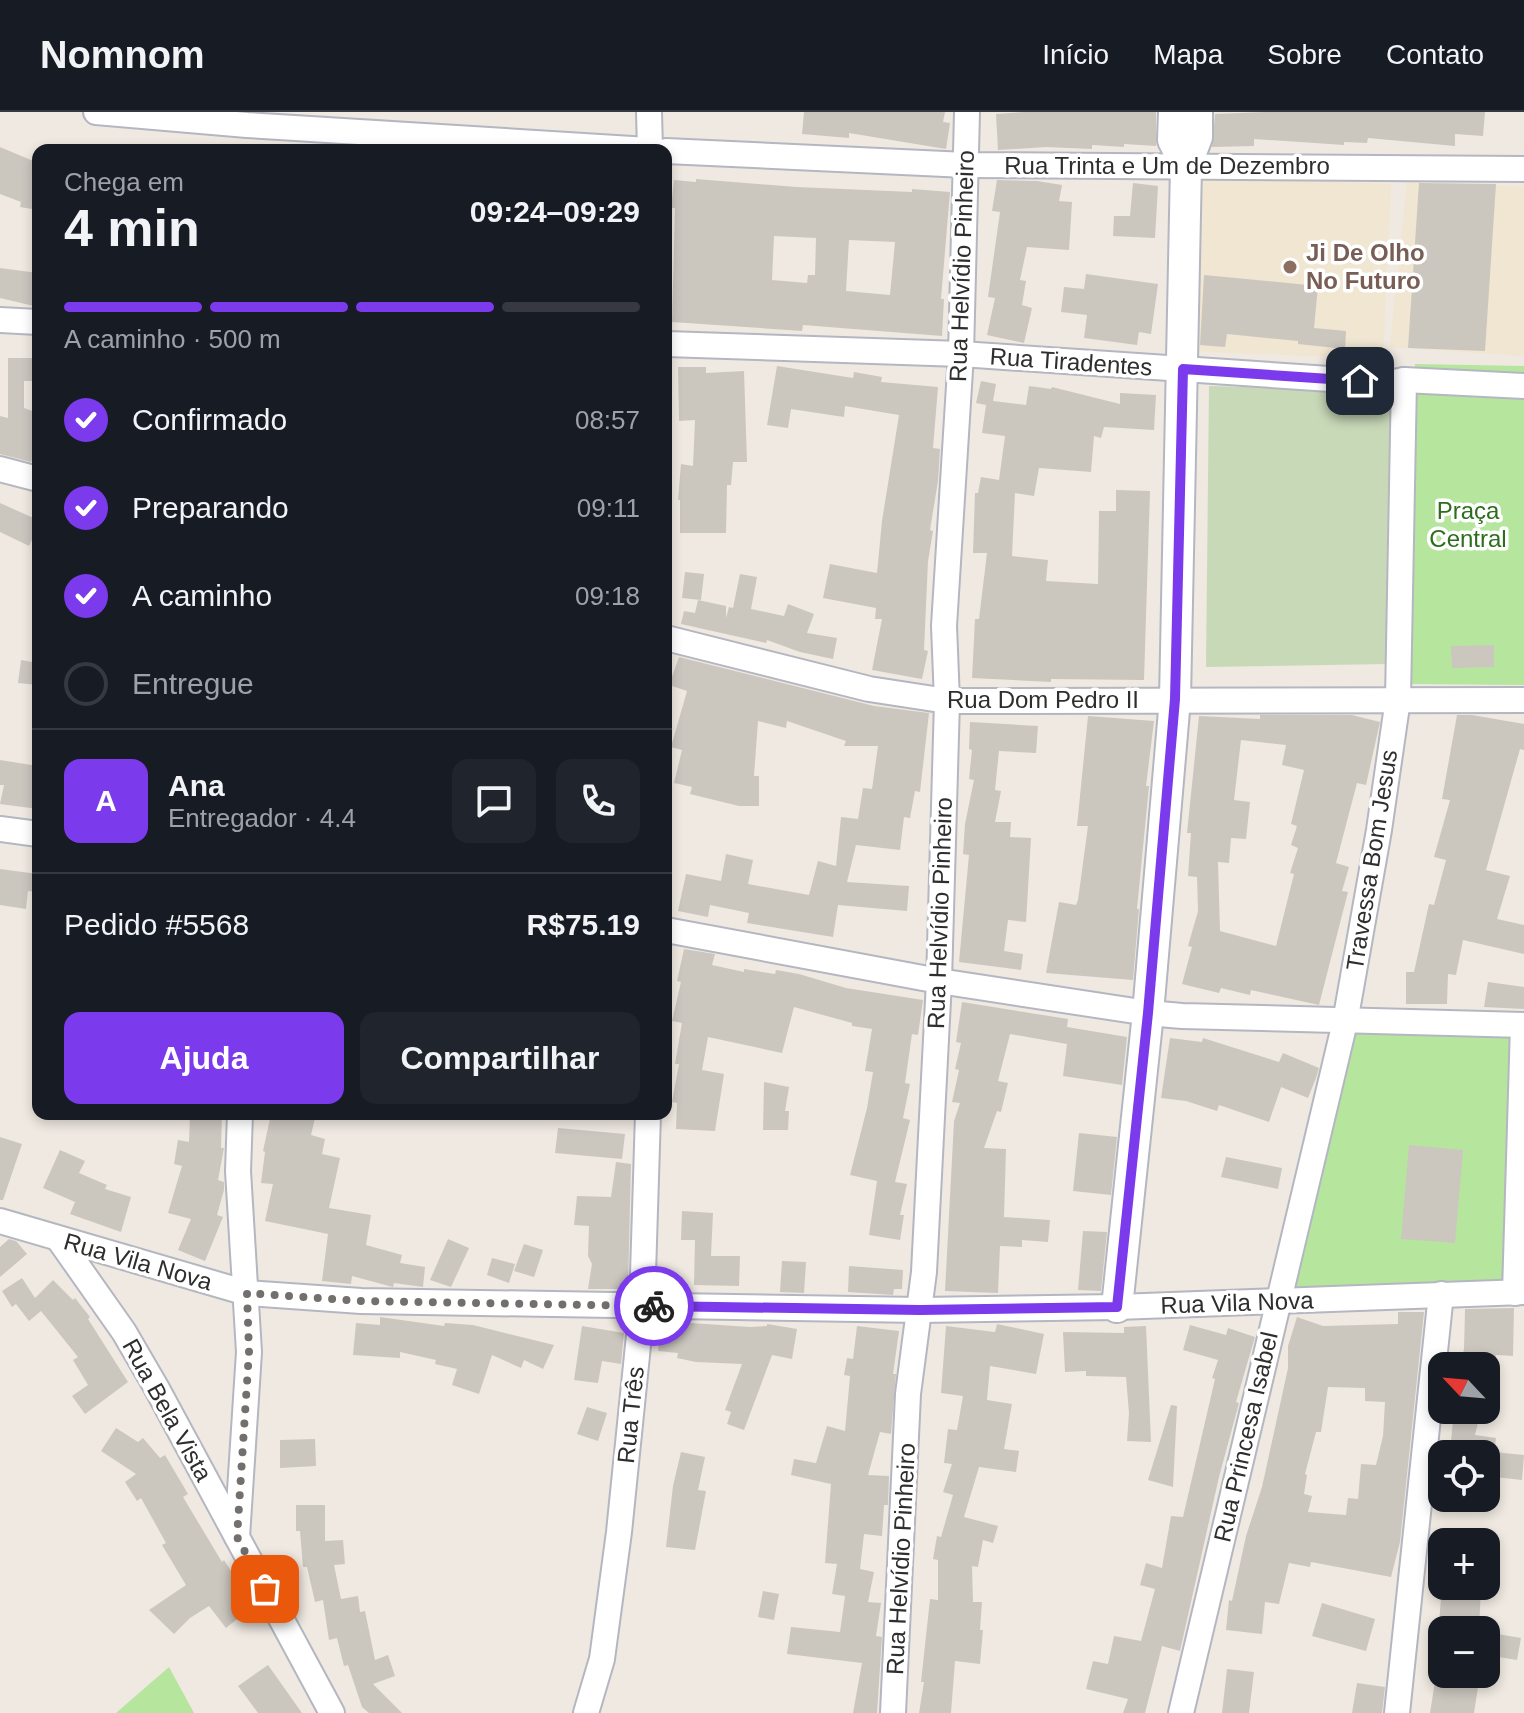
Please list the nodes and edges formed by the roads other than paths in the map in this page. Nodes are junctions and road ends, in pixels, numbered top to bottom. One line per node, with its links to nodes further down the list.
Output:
1 (96, 112): 6 (street)
2 (649, 112): 9 (street)
3 (967, 112): 11 (street, Rua Helvídio Pinheiro)
4 (1174, 112): 12 (street)
5 (1197, 112): 12 (street)
6 (246, 119): 7 (street); 8 (street)
7 (247, 144)
8 (571, 144)
9 (649, 144)
10 (672, 151): 11 (street, Rua Trinta e Um de Dezembro)
11 (966, 165): 12 (street, Rua Trinta e Um de Dezembro); 17 (street, Rua Helvídio Pinheiro)
12 (1186, 166): 13 (street, Rua Trinta e Um de Dezembro); 18 (street)
13 (1524, 169)
14 (0, 320): 15 (street)
15 (32, 322)
16 (672, 344): 17 (street, Rua Tiradentes)
17 (961, 354): 18 (street, Rua Tiradentes); 27 (street, Rua Helvídio Pinheiro)
18 (1183, 369): 19 (street, Rua Tiradentes); 24 (street)
19 (1404, 380): 20 (street, Rua Tiradentes); 25 (street, Travessa Bom Jesus)
20 (1524, 386)
21 (0, 469): 22 (street)
22 (32, 477)
23 (672, 640): 27 (street, Rua Dom Pedro II)
24 (1175, 699): 25 (street, Rua Dom Pedro II); 27 (street, Rua Dom Pedro II); 32 (street)
25 (1398, 699): 26 (street, Rua Dom Pedro II); 33 (street, Travessa Bom Jesus)
26 (1524, 700)
27 (947, 701): 31 (street, Rua Helvídio Pinheiro)
28 (0, 829): 29 (street)
29 (32, 833)
30 (672, 931): 31 (street)
31 (939, 981): 32 (street); 45 (street, Rua Helvídio Pinheiro)
32 (1148, 1013): 33 (street); 44 (street)
33 (1345, 1022): 34 (street); 42 (street, Rua Princesa Isabel)
34 (1523, 1025): 39 (street)
35 (240, 1120): 40 (street)
36 (648, 1120): 43 (street, Rua Três)
37 (0, 1221): 38 (street, Rua Vila Nova)
38 (69, 1243): 40 (street, Rua Vila Nova); 46 (street, Rua Bela Vista)
39 (1520, 1292): 41 (street, Rua Vila Nova)
40 (247, 1293): 43 (street, Rua Vila Nova); 46 (street)
41 (1441, 1294): 42 (street, Rua Vila Nova); 51 (street)
42 (1278, 1302): 44 (street, Rua Vila Nova); 50 (street, Rua Princesa Isabel)
43 (642, 1306): 45 (street, Rua Vila Nova); 48 (street, Rua Três)
44 (1117, 1307): 45 (street, Rua Vila Nova)
45 (920, 1310): 49 (street, Rua Helvídio Pinheiro)
46 (237, 1537): 47 (street, Rua Bela Vista)
47 (332, 1713)
48 (586, 1713)
49 (893, 1713)
50 (1181, 1713)
51 (1397, 1713)

